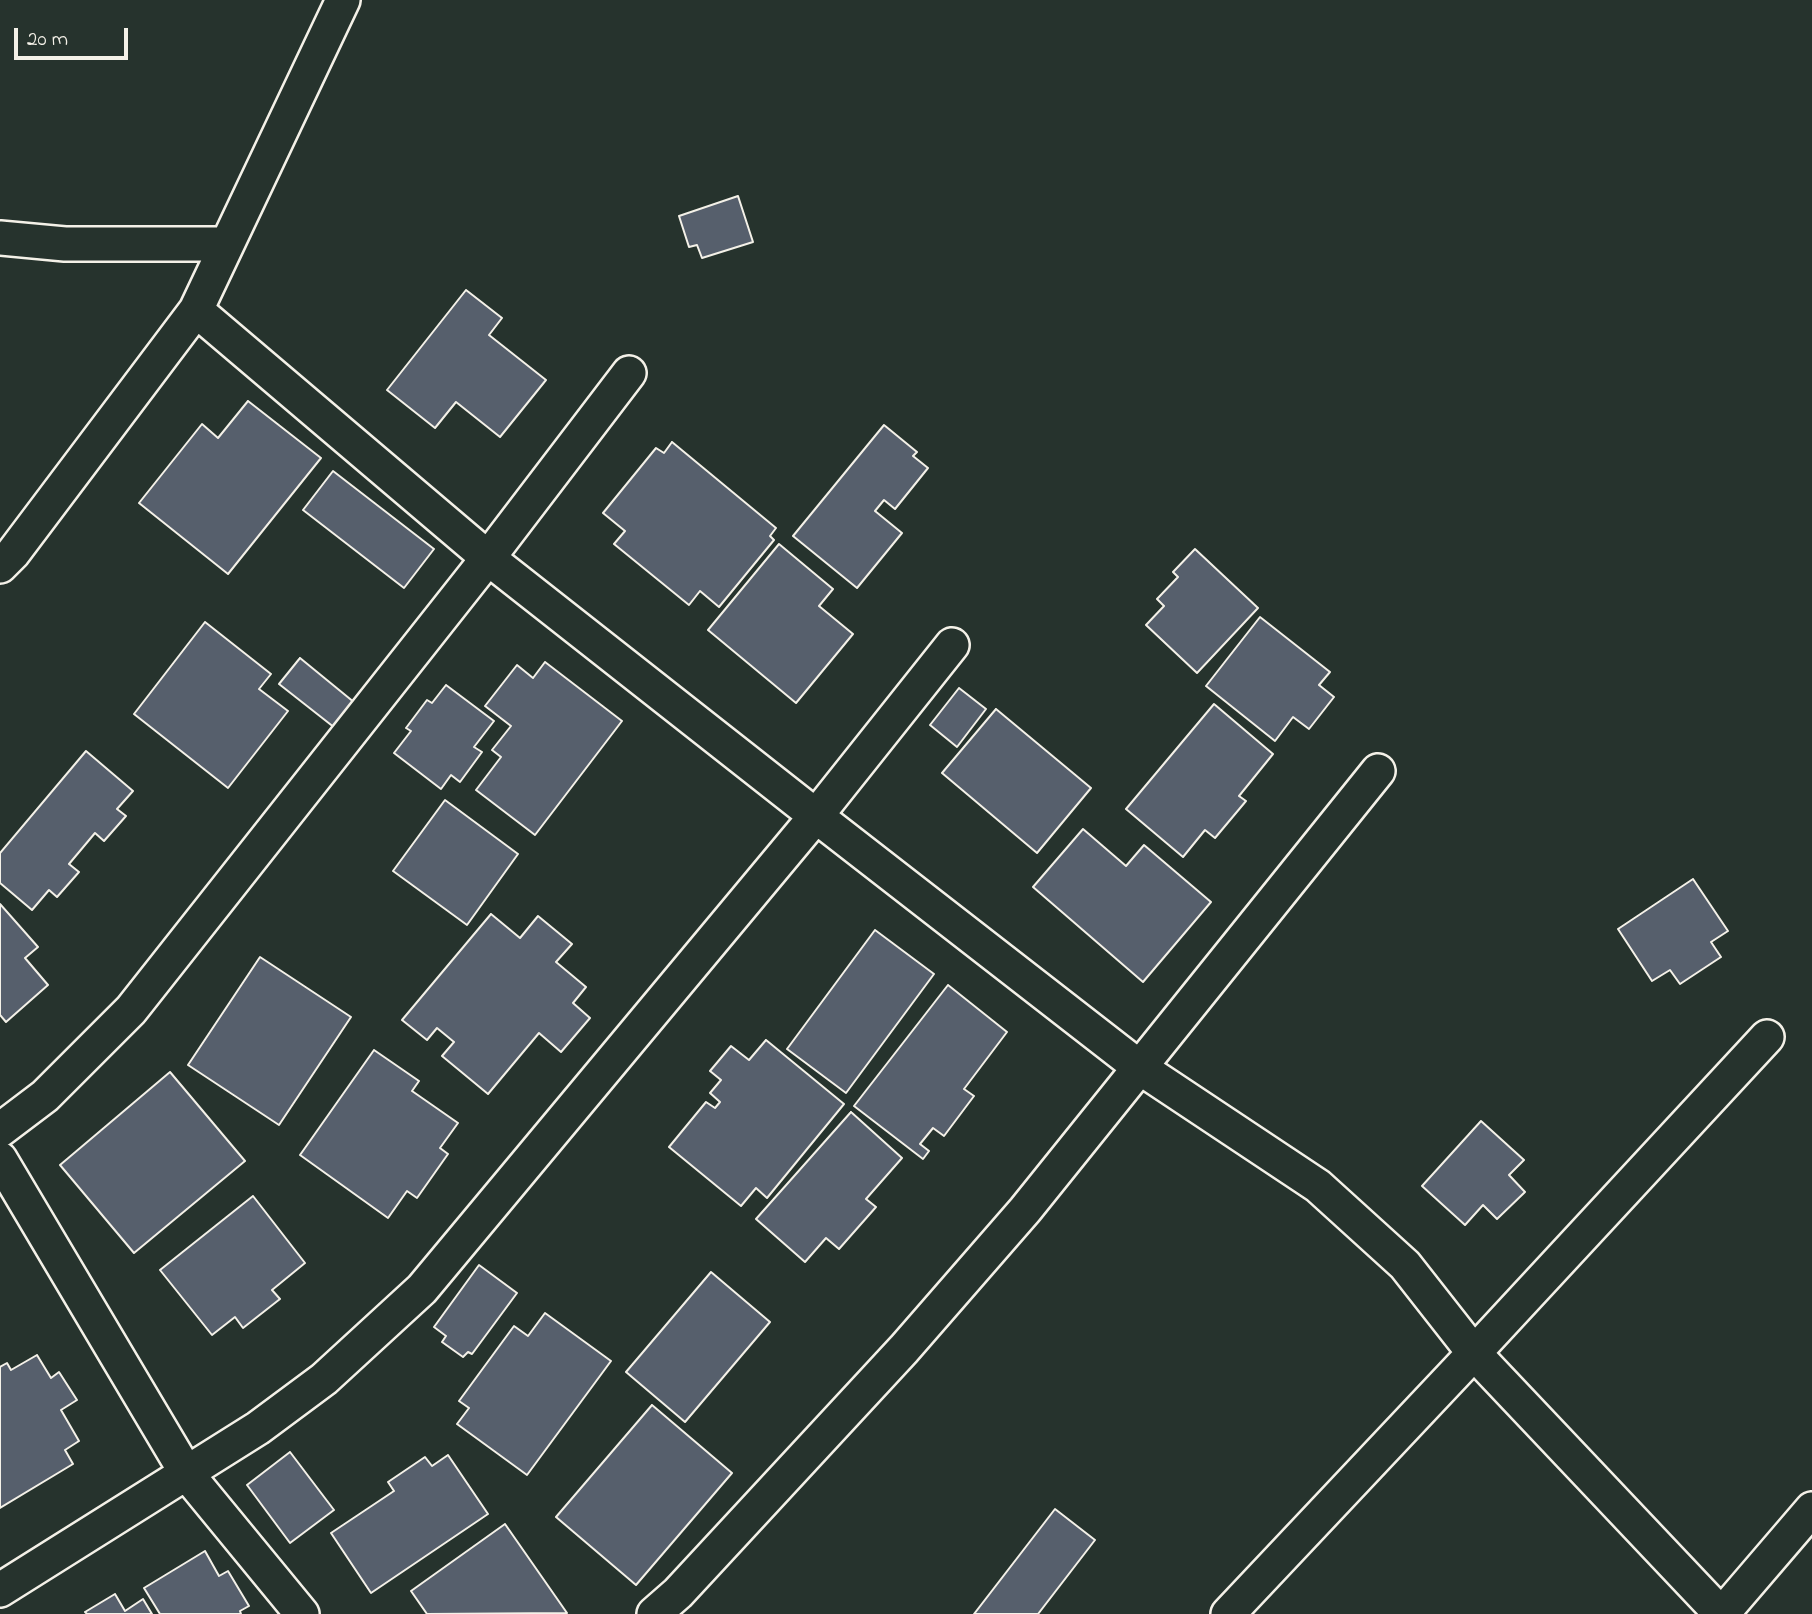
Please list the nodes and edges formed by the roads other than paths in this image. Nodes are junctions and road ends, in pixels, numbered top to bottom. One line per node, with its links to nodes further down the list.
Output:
1 (344, 0): 3 (street)
2 (0, 238): 3 (street)
3 (227, 244): 4 (street)
4 (196, 310): 6 (street); 7 (street)
5 (629, 373): 6 (street)
6 (488, 558): 10 (street); 13 (street)
7 (0, 566)
8 (952, 645): 10 (street)
9 (1377, 771): 12 (street)
10 (816, 816): 12 (street); 16 (street)
11 (1767, 1037): 15 (street)
12 (1139, 1067): 15 (street); 20 (street)
13 (0, 1130)
14 (0, 1159): 16 (street)
15 (1474, 1353): 21 (street); 22 (street)
16 (187, 1474): 18 (street); 19 (street)
17 (1812, 1509): 22 (street)
18 (0, 1590)
19 (302, 1614)
20 (654, 1614)
21 (1228, 1614)
22 (1722, 1614)

